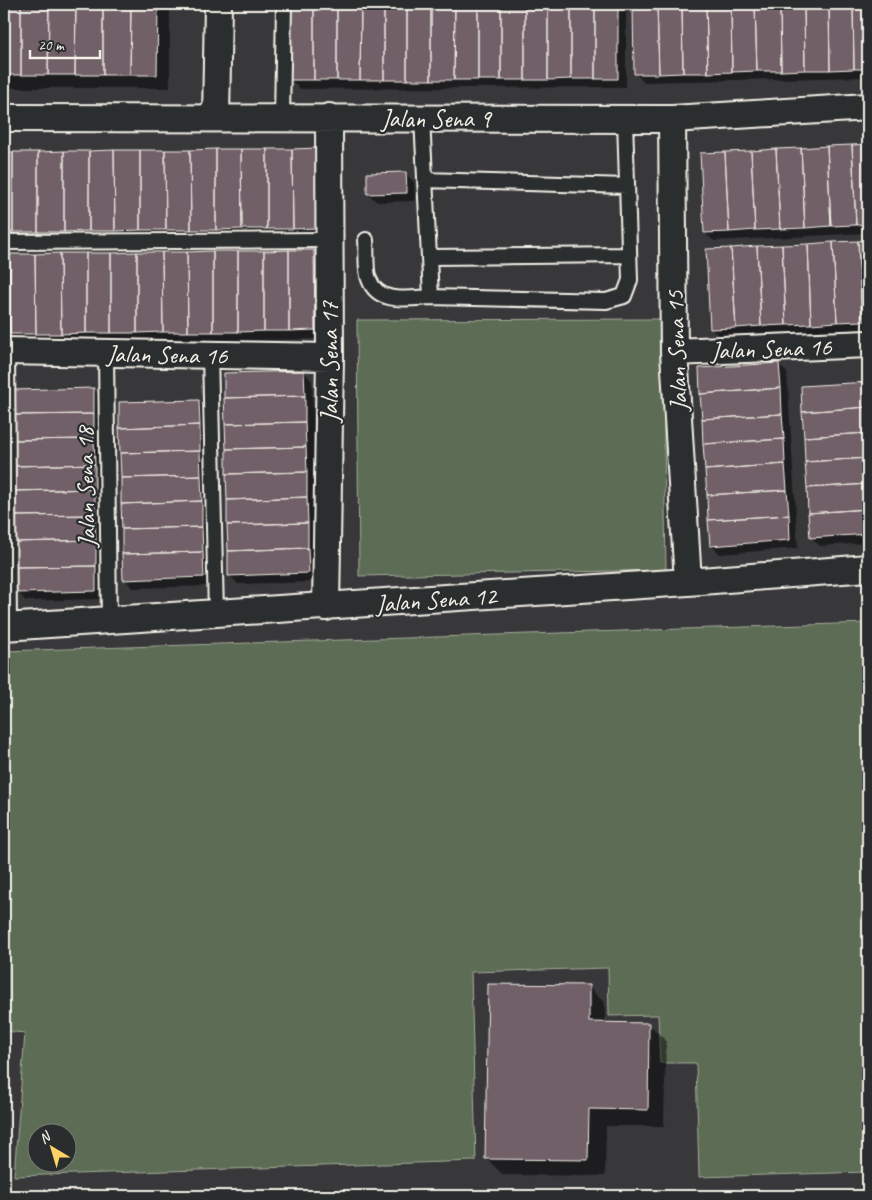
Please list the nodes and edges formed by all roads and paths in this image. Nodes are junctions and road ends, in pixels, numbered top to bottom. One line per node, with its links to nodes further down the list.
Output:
1 (218, 4): 6 (street)
2 (284, 4): 7 (lane)
3 (868, 107): 10 (street, Jalan Sena 9)
4 (329, 117): 7 (street, Jalan Sena 9); 8 (street, Jalan Sena 9); 13 (street, Jalan Sena 17)
5 (4, 118): 6 (street, Jalan Sena 9)
6 (216, 118): 7 (street, Jalan Sena 9)
7 (282, 118)
8 (422, 118): 9 (street, Jalan Sena 9); 11 (lane)
9 (625, 119): 10 (street, Jalan Sena 9); 12 (lane)
10 (672, 119): 21 (street, Jalan Sena 15)
11 (425, 180): 12 (lane); 17 (lane)
12 (627, 186): 16 (lane)
13 (329, 240): 15 (lane); 24 (street, Jalan Sena 17)
14 (366, 240): 18 (lane)
15 (4, 242)
16 (629, 255): 17 (lane); 18 (lane)
17 (429, 257): 18 (lane)
18 (431, 297)
19 (868, 344): 21 (street, Jalan Sena 16)
20 (5, 351): 22 (street, Jalan Sena 16); 30 (lane)
21 (674, 352): 26 (street, Jalan Sena 15)
22 (106, 353): 23 (street, Jalan Sena 16); 29 (lane, Jalan Sena 18)
23 (210, 354): 24 (street, Jalan Sena 16); 28 (lane)
24 (330, 357): 27 (street, Jalan Sena 17)
25 (868, 568): 26 (street, Jalan Sena 12)
26 (688, 582): 27 (street, Jalan Sena 12)
27 (326, 607): 28 (street, Jalan Sena 12)
28 (216, 614): 29 (street, Jalan Sena 12)
29 (109, 621): 30 (street, Jalan Sena 12)
30 (6, 627)

